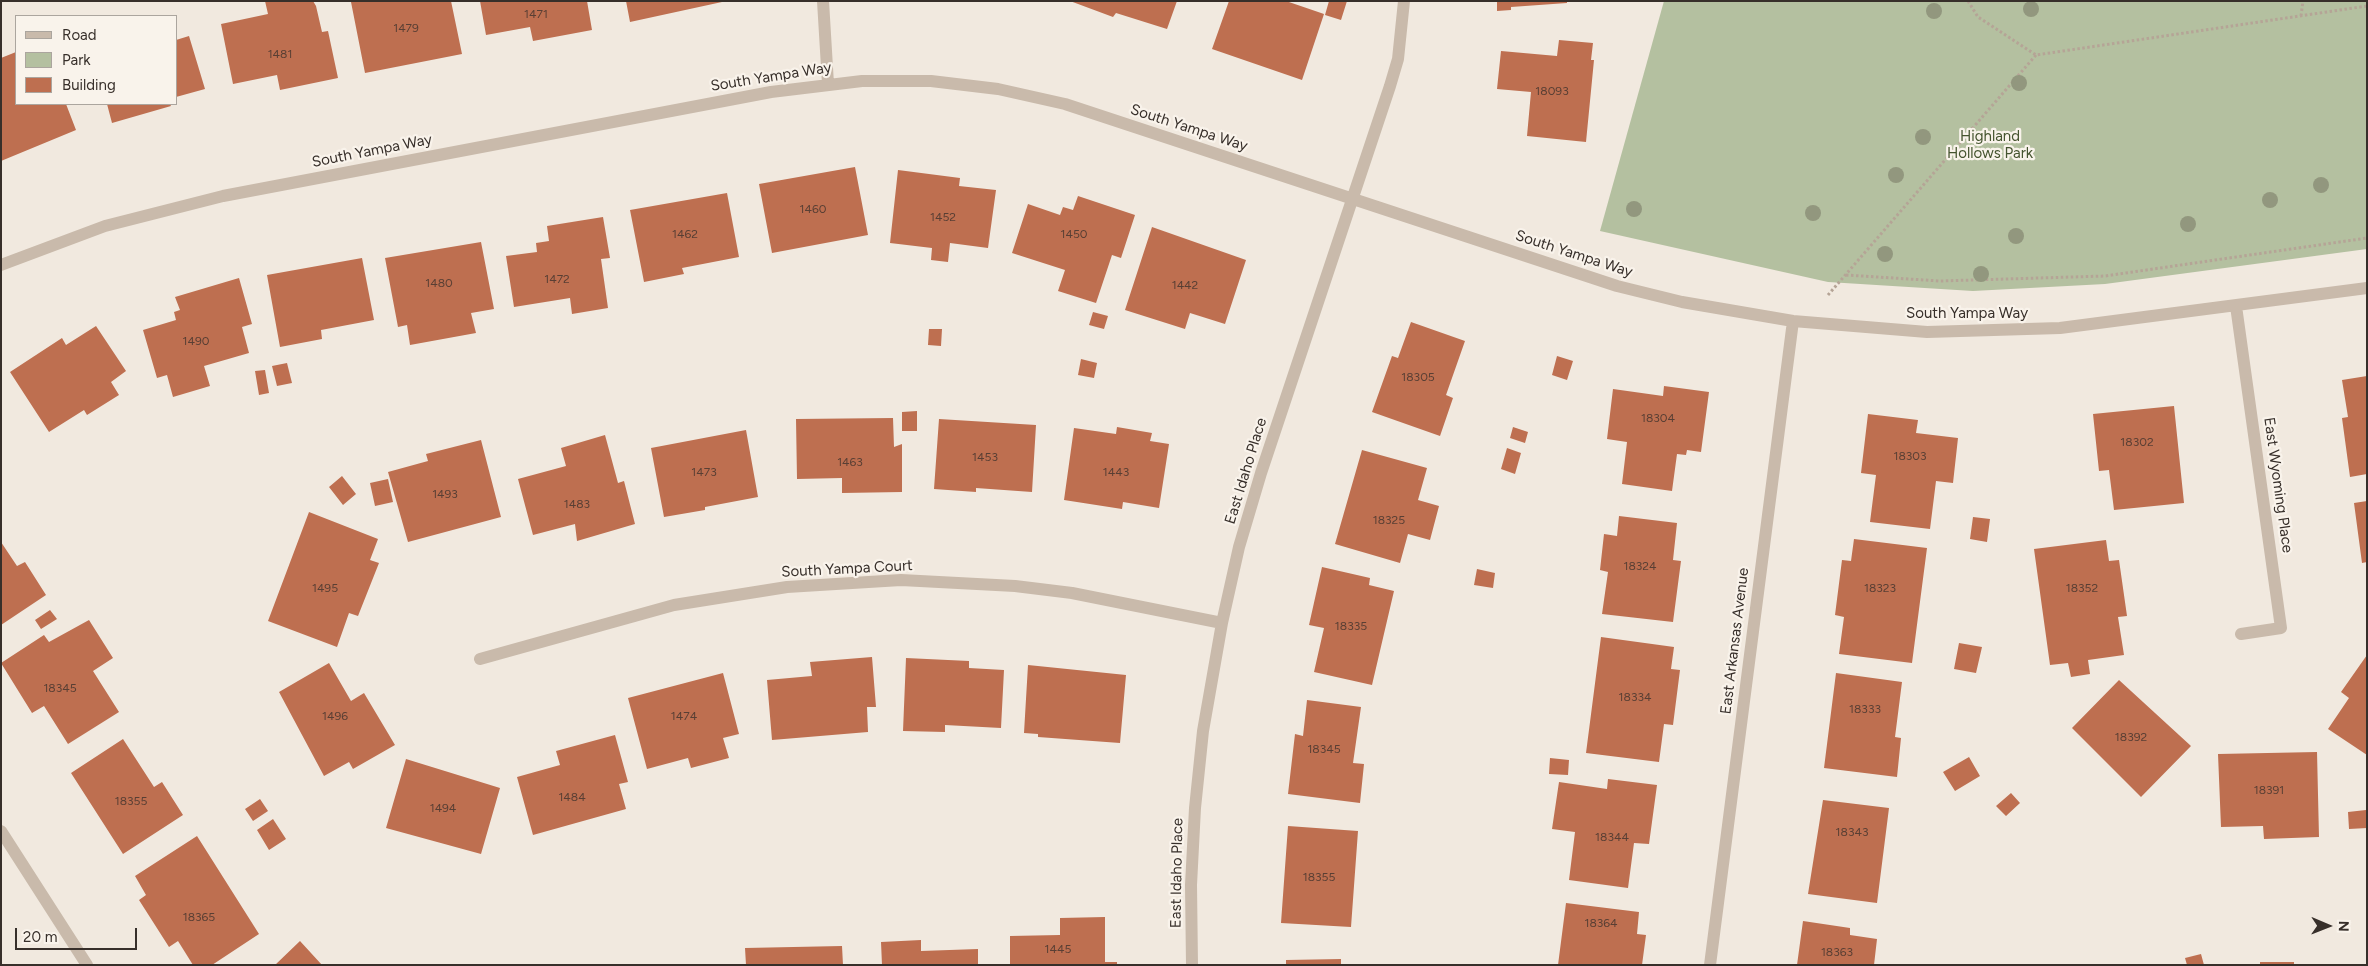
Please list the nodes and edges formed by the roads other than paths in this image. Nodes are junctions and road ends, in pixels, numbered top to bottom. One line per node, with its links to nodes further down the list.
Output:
1 (823, 1): 3 (street)
2 (1404, 1): 4 (street, East Idaho Place)
3 (828, 84): 4 (street, South Yampa Way); 5 (street, South Yampa Way)
4 (1352, 199): 8 (street, South Yampa Way); 9 (street, East Idaho Place)
5 (1, 265)
6 (2367, 288): 7 (street, South Yampa Way)
7 (2236, 306): 8 (street, South Yampa Way); 10 (street, East Wyoming Place)
8 (1793, 321): 15 (street, East Arkansas Avenue)
9 (1222, 623): 11 (street, South Yampa Court); 14 (street, East Idaho Place)
10 (2241, 634)
11 (480, 659)
12 (1, 830): 13 (street)
13 (87, 965)
14 (1192, 965)
15 (1710, 965)

